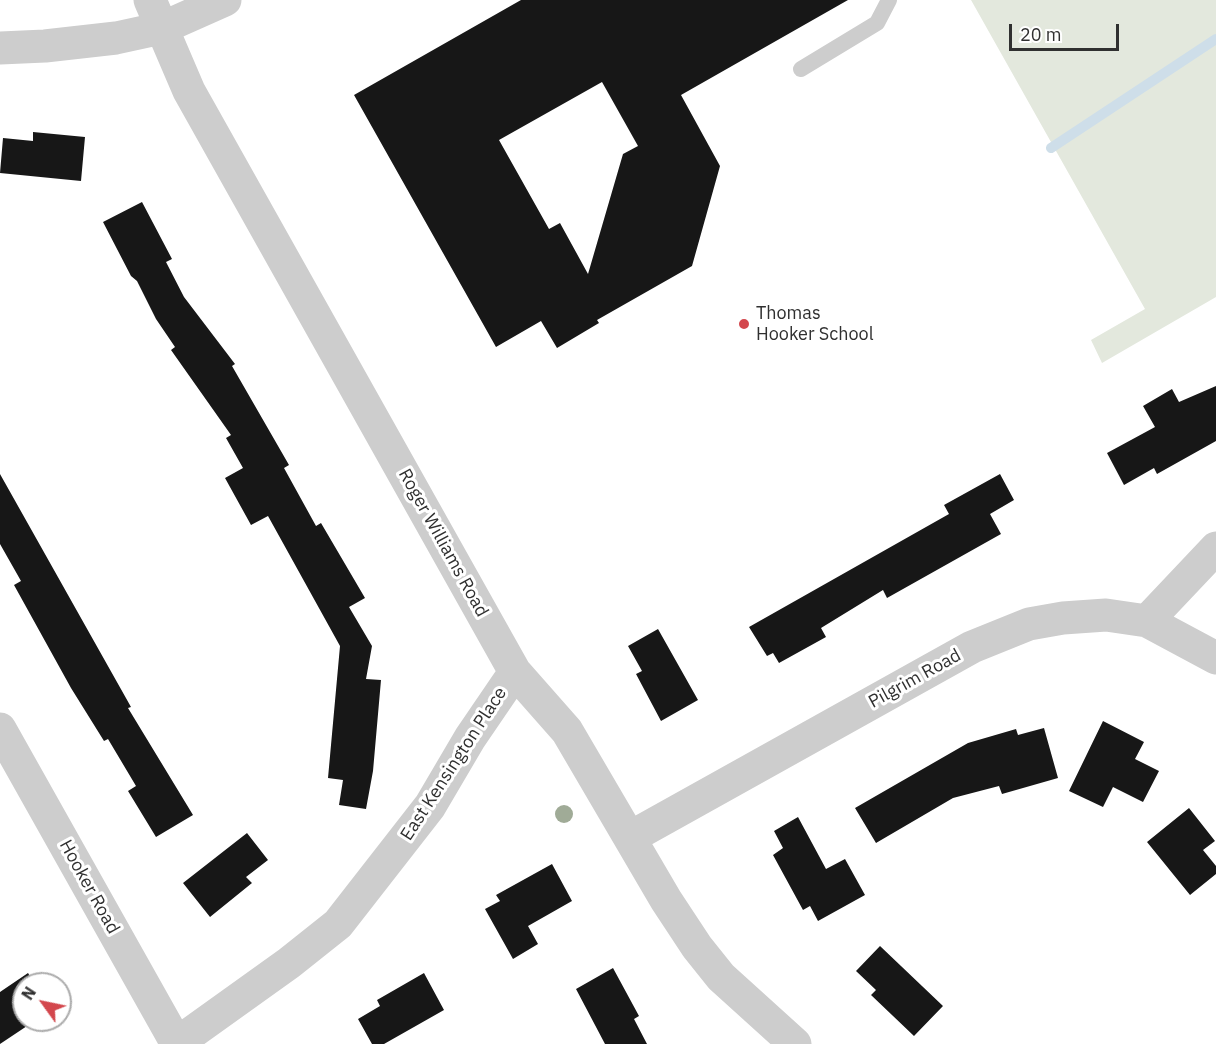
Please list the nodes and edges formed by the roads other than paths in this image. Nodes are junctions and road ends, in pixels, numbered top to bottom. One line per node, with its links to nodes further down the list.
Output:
1 (225, 0): 3 (street)
2 (889, 0): 5 (lane)
3 (156, 14): 4 (street); 9 (street, Roger Williams Road)
4 (0, 48)
5 (801, 69)
6 (1216, 548): 7 (street)
7 (1147, 621): 8 (street, Pilgrim Road); 11 (street, Pilgrim Road)
8 (1216, 658)
9 (514, 672): 11 (street, Roger Williams Road); 12 (street, East Kensington Place)
10 (0, 729): 12 (street, Hooker Road)
11 (631, 837): 13 (street, Roger Williams Road)
12 (177, 1044)
13 (795, 1044)

